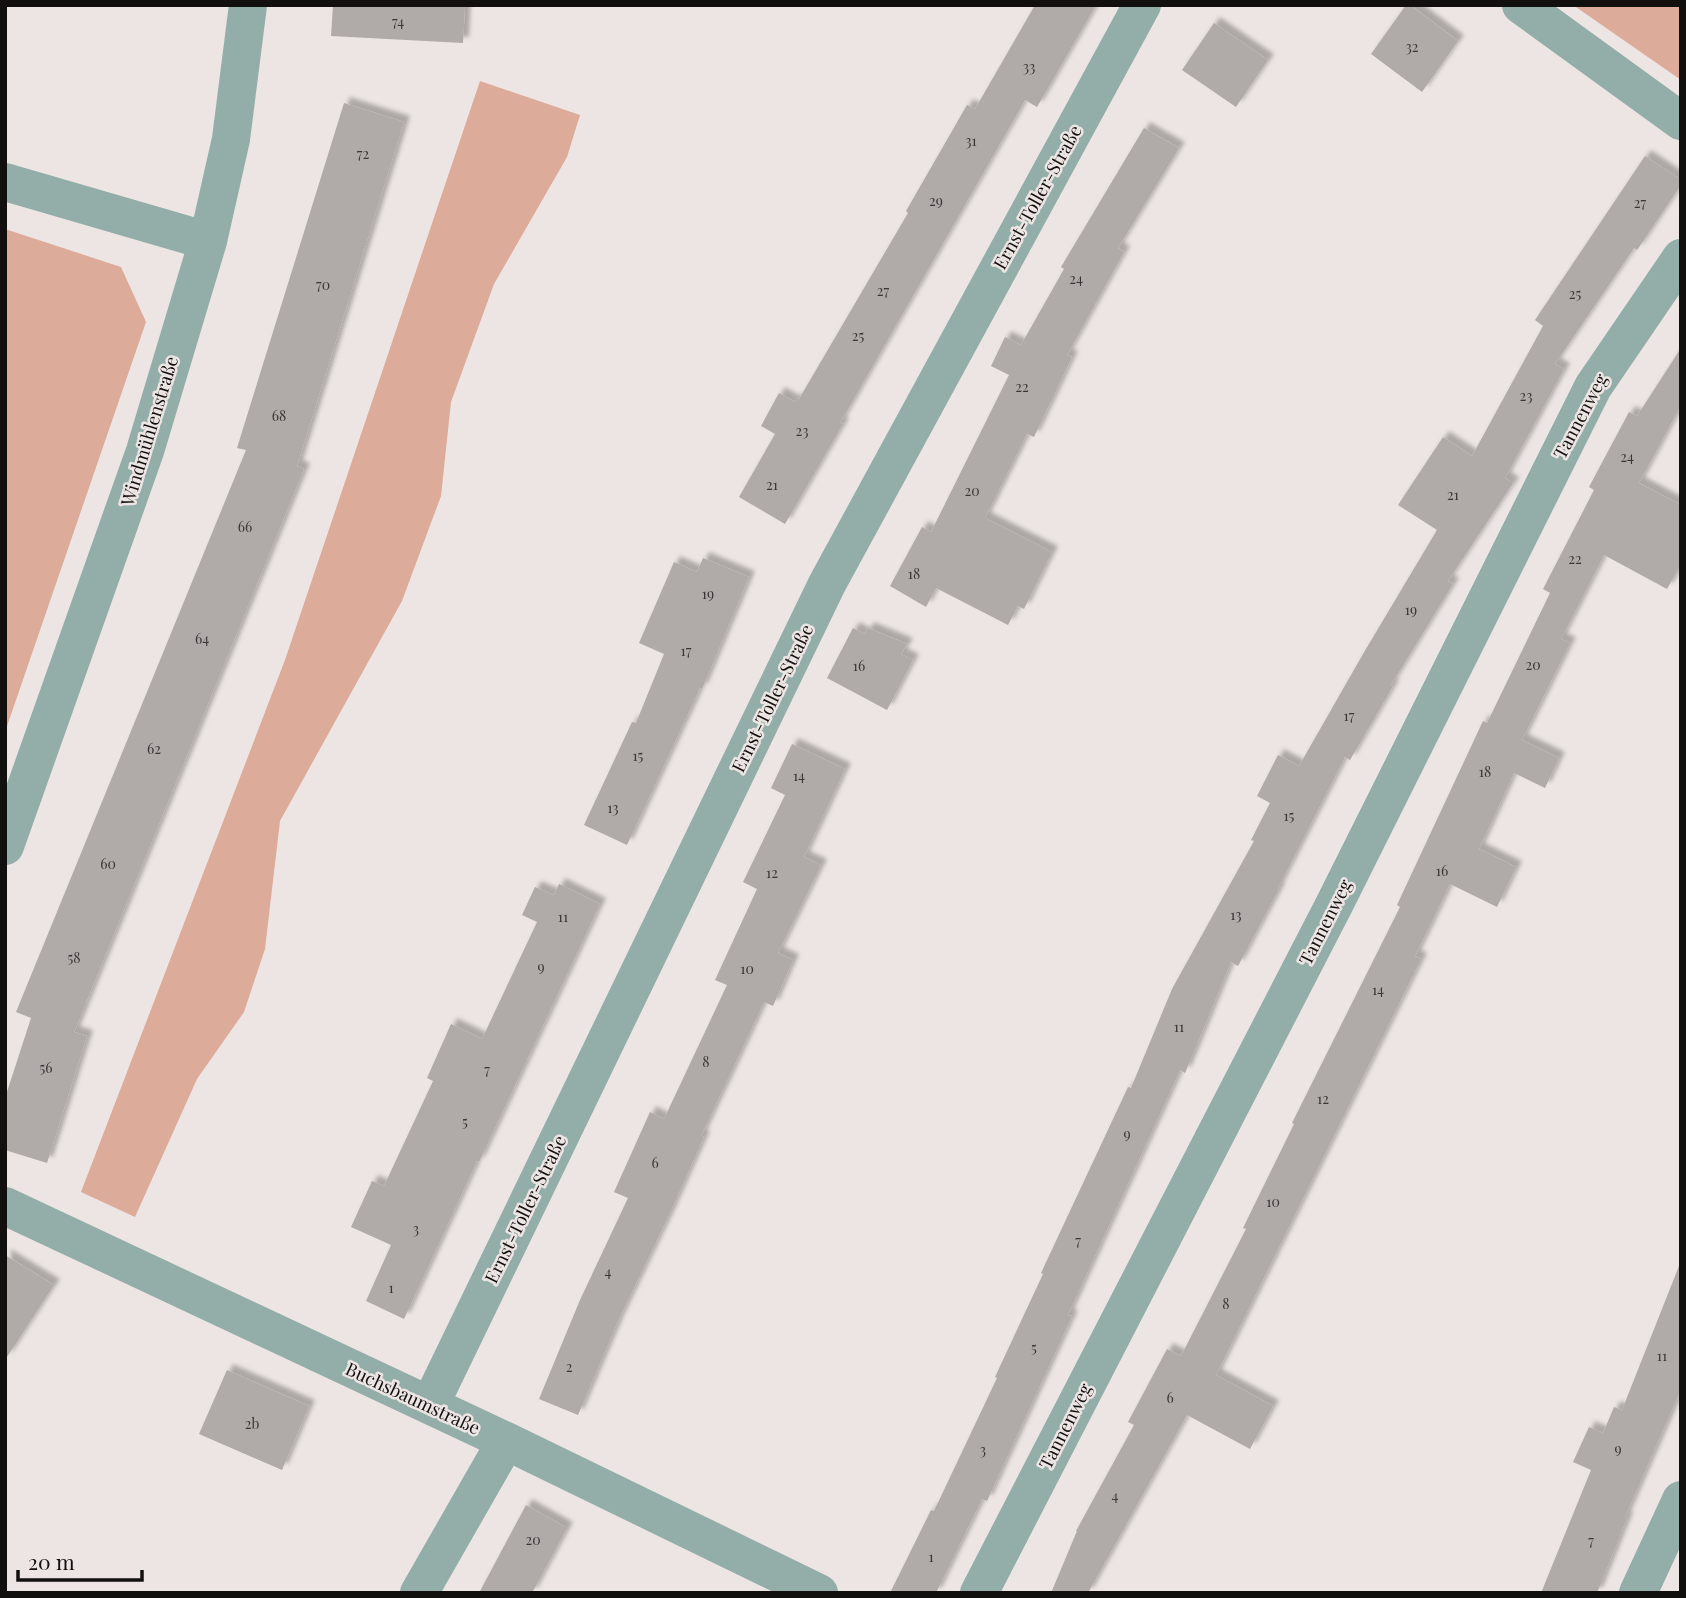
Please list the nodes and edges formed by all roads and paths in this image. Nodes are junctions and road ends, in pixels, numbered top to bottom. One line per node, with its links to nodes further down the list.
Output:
1 (248, 5): 6 (street, Windmühlenstraße)
2 (1142, 5): 10 (street, Ernst-Toller-Straße)
3 (1521, 5): 4 (street)
4 (1681, 121)
5 (5, 182): 6 (street)
6 (208, 241): 8 (street, Windmühlenstraße)
7 (1681, 258): 15 (street, Tannenweg)
8 (5, 846)
9 (5, 1206): 10 (street, Buchsbaumstraße)
10 (430, 1405): 11 (street, Buchsbaumstraße)
11 (506, 1441): 13 (street); 14 (street, Buchsbaumstraße)
12 (1681, 1500): 16 (street)
13 (419, 1593)
14 (820, 1593)
15 (979, 1593)
16 (1638, 1593)

